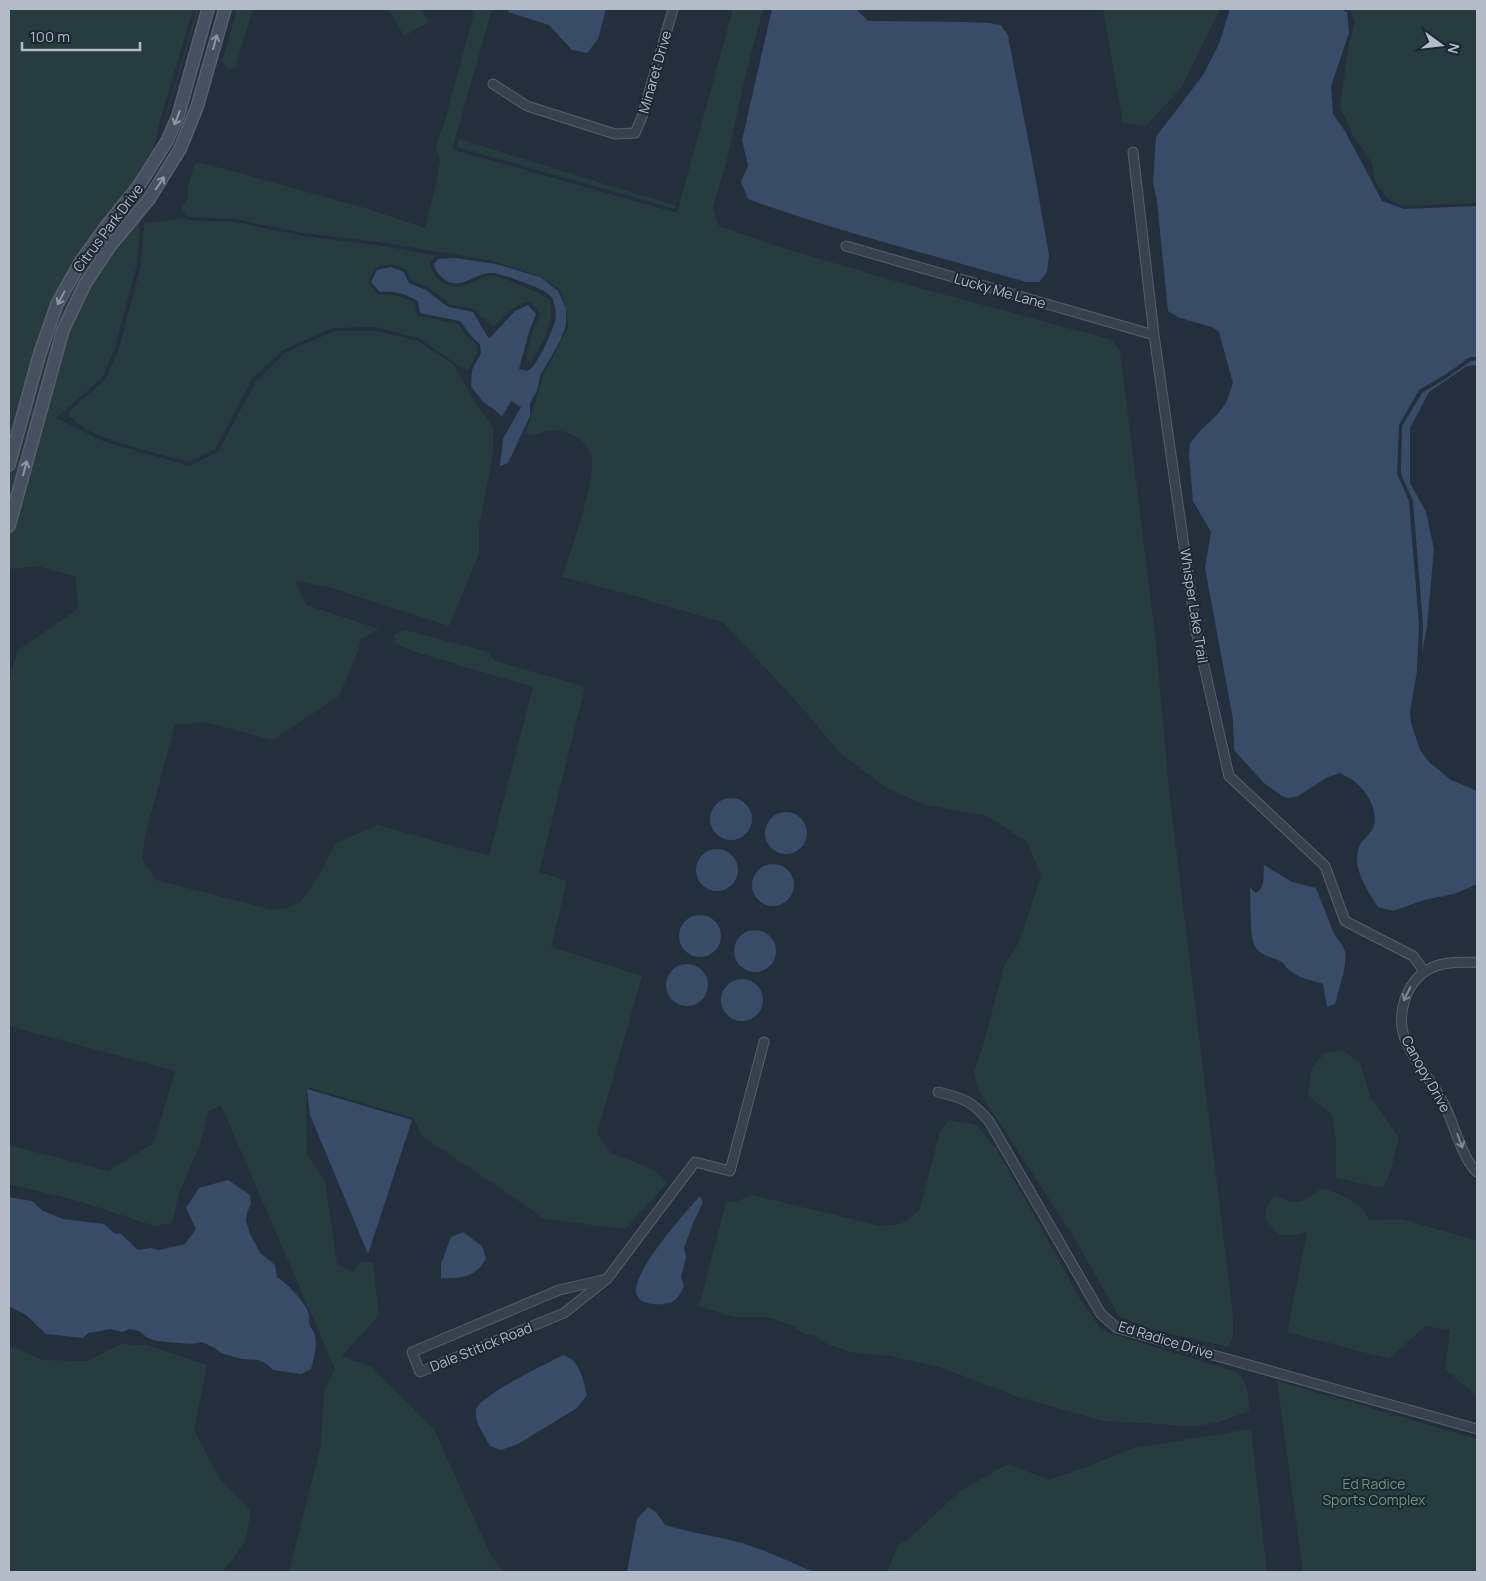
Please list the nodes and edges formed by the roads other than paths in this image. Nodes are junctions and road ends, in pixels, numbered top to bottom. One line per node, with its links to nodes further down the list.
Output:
1 (208, 9): 8 (street, Citrus Park Drive, one-way to 8)
2 (225, 9): 9 (street, Citrus Park Drive, one-way to 2)
3 (672, 9): 4 (street, Minaret Drive)
4 (493, 84)
5 (1133, 152): 7 (street, Whisper Lake Trail)
6 (846, 246): 7 (street, Lucky Me Lane)
7 (1154, 335): 11 (street, Whisper Lake Trail)
8 (9, 465)
9 (10, 518)
10 (1477, 962): 11 (street)
11 (1424, 971): 14 (street, Canopy Drive, one-way to 14)
12 (764, 1042): 15 (street, Dale Stitick Road)
13 (938, 1092): 16 (street, Ed Radice Drive)
14 (1477, 1172)
15 (607, 1279): 15 (street, Dale Stitick Road)
16 (1477, 1429)

